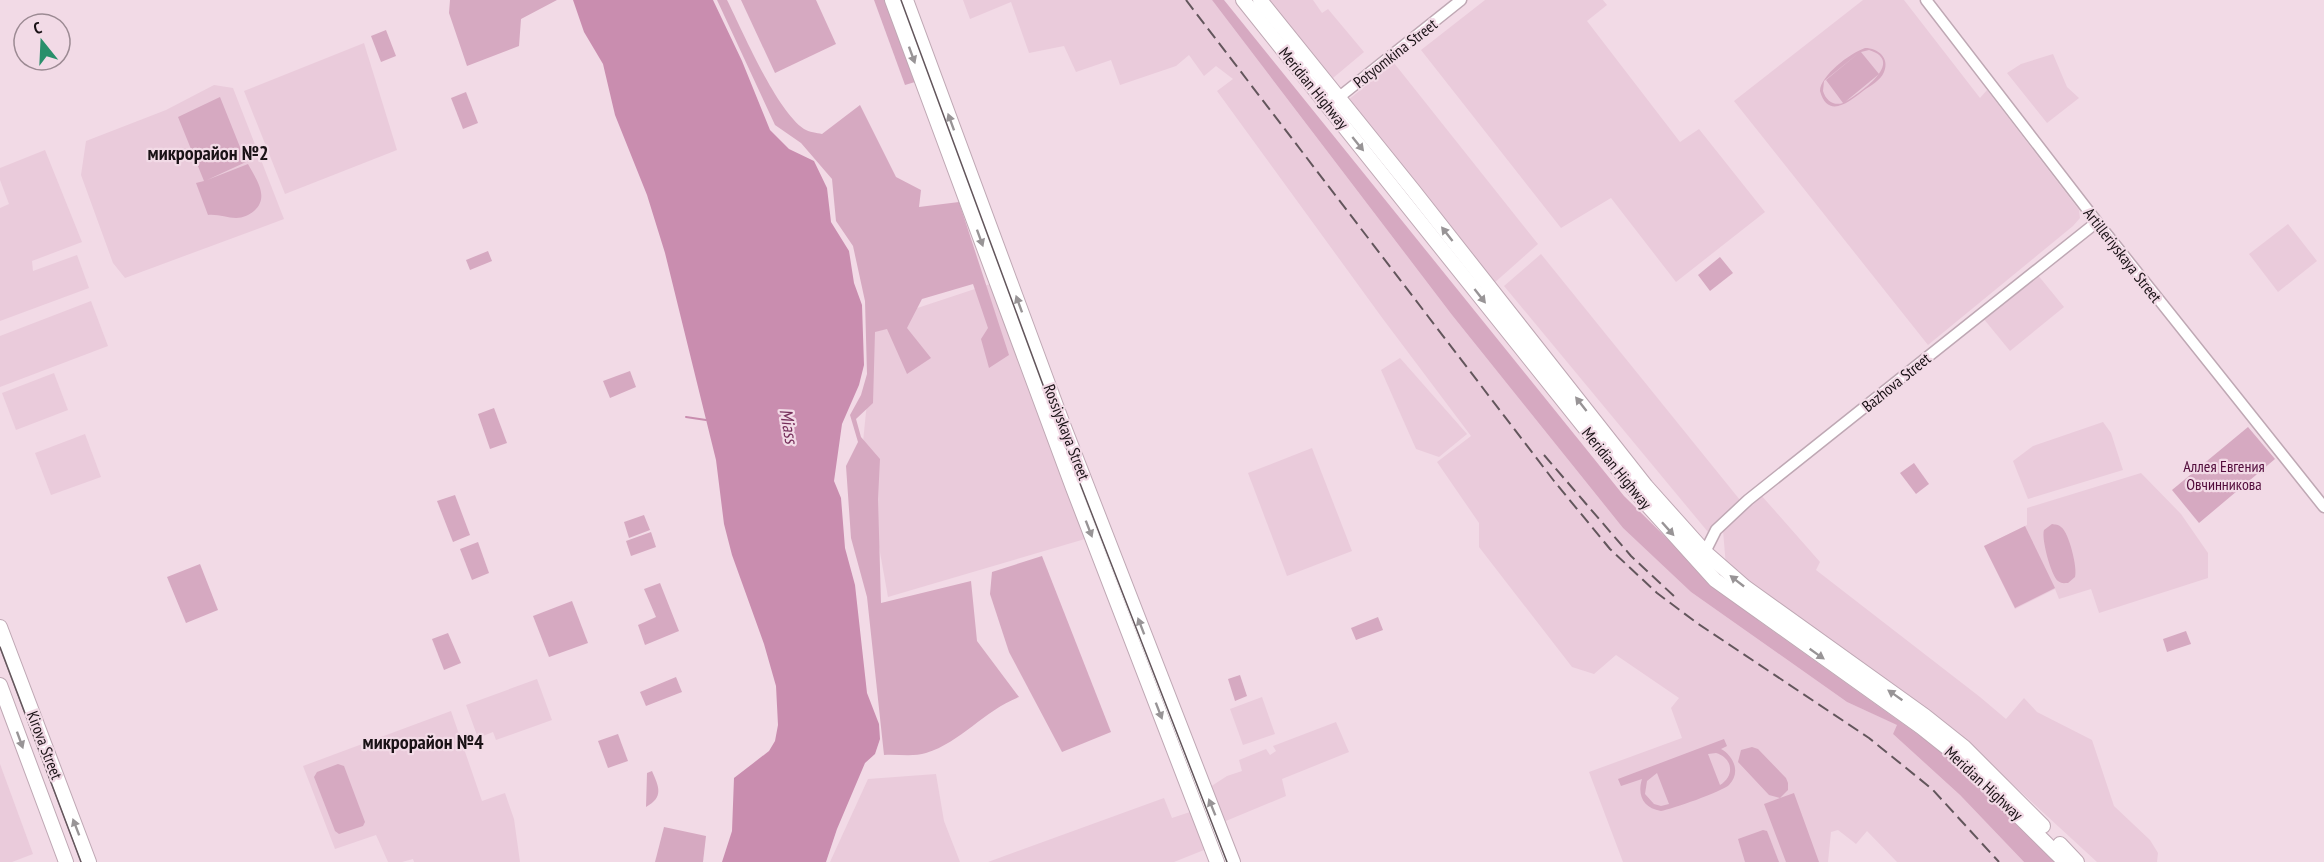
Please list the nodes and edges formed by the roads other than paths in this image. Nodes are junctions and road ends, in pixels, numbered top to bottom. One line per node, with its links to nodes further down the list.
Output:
1 (892, 0): 7 (main road, Rossiyskaya Street, one-way to 7)
2 (906, 0): 7 (main road, Rossiyskaya Street)
3 (1243, 0): 8 (main road, Meridian Highway)
4 (1260, 0): 8 (main road, Meridian Highway)
5 (1461, 0): 8 (street, Potyomkina Street)
6 (1926, 0): 9 (street, Artilleriyskaya Street)
7 (926, 73): 10 (main road, Rossiyskaya Street)
8 (1333, 102): 12 (main road, Meridian Highway, one-way to 8); 19 (main road, Meridian Highway, one-way to 19)
9 (2097, 222): 11 (street, Artilleriyskaya Street); 12 (street, Bazhova Street)
10 (1083, 494): 17 (main road, Rossiyskaya Street, one-way to 17); 18 (main road, Rossiyskaya Street, one-way to 10)
11 (2324, 507)
12 (1705, 552): 20 (main road, Meridian Highway, one-way to 12)
13 (0, 627): 16 (main road, Kirova Street, one-way to 13)
14 (0, 685): 15 (main road, Kirova Street, one-way to 15)
15 (66, 862)
16 (89, 862)
17 (1217, 862)
18 (1233, 862)
19 (2065, 862)
20 (2077, 862)

